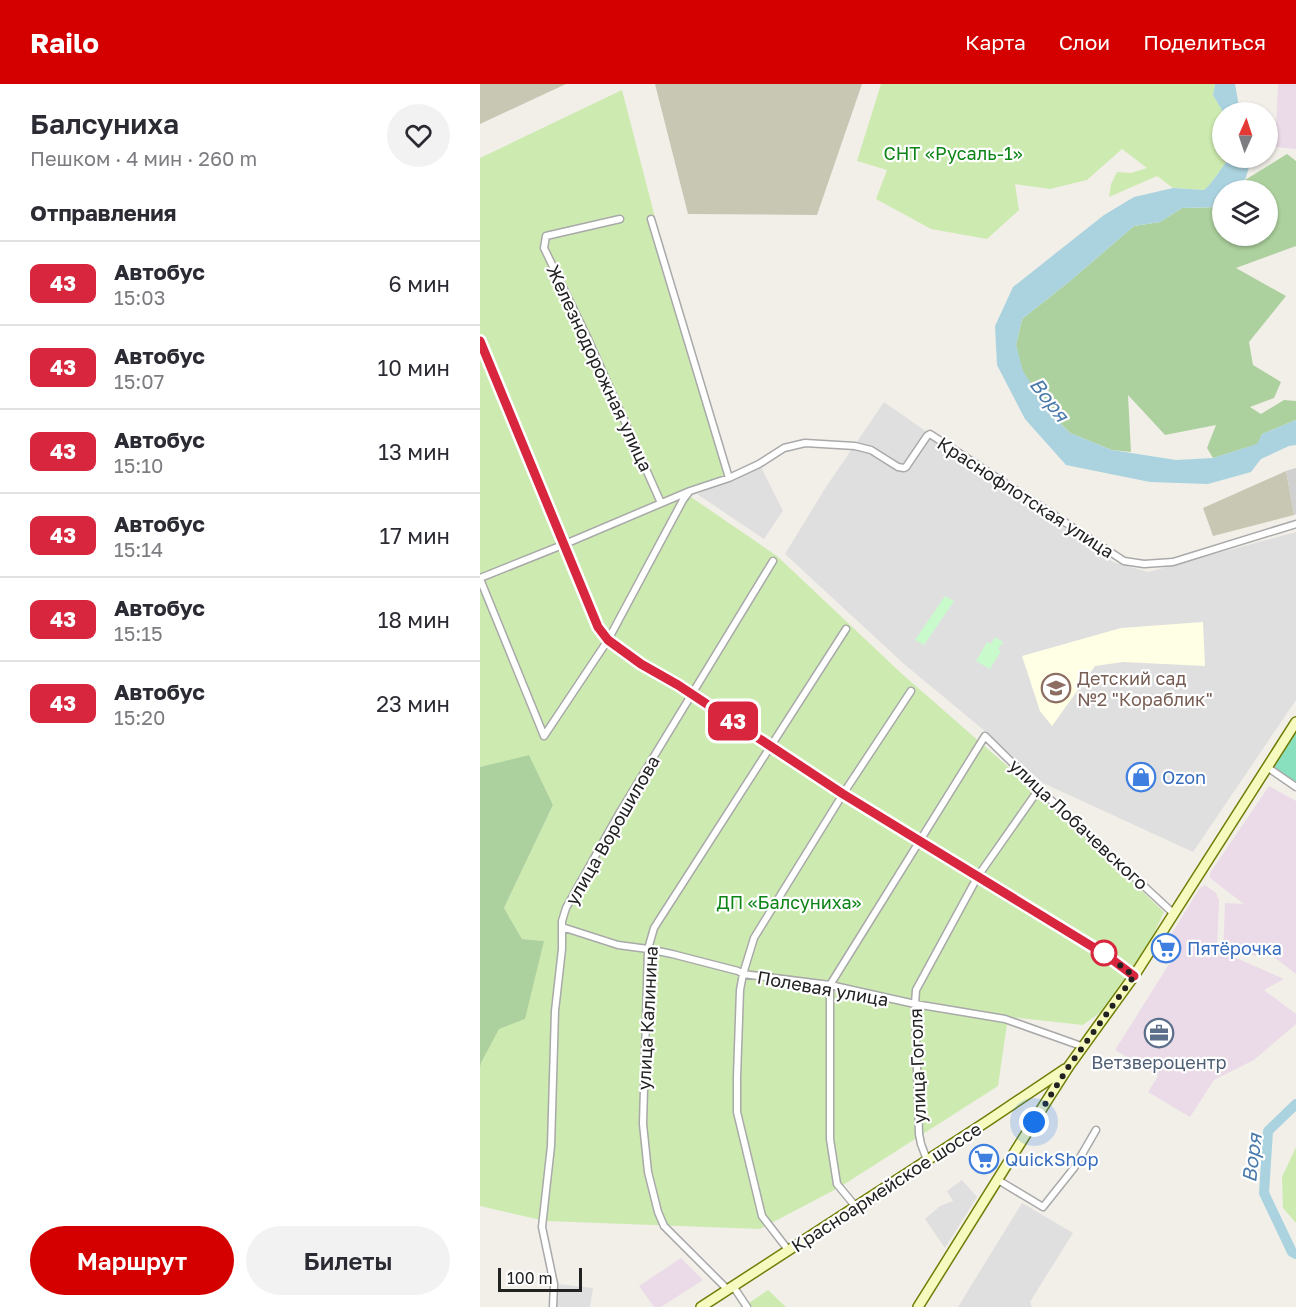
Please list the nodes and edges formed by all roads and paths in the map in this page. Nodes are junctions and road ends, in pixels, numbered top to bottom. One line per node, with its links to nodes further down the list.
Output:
1 (620, 219): 6 (street, Железнодорожная улица)
2 (651, 219): 4 (street)
3 (480, 341): 8 (street)
4 (729, 478): 5 (street); 7 (street, Краснофлотская улица)
5 (690, 491): 6 (street); 12 (street)
6 (661, 503): 8 (street)
7 (1296, 524)
8 (565, 544): 10 (street); 12 (street)
9 (773, 561): 14 (street, улица Ворошилова)
10 (480, 578): 12 (street)
11 (846, 629): 16 (street, улица Калинина)
12 (608, 640): 14 (street)
13 (912, 691): 20 (street)
14 (693, 695): 16 (street); 24 (street, улица Ворошилова)
15 (1296, 722): 17 (street)
16 (771, 746): 20 (street); 25 (street, улица Калинина)
17 (1267, 767): 18 (street); 23 (street)
18 (1296, 787)
19 (1039, 789): 21 (street, улица Лобачевского); 22 (street, улица Гоголя); 23 (street, улица Лобачевского)
20 (843, 794): 21 (street); 26 (street)
21 (920, 841): 22 (street); 28 (street)
22 (978, 876): 27 (street); 29 (street, улица Гоголя)
23 (1173, 913): 27 (street)
24 (562, 927): 25 (street, Полевая улица); 40 (street, улица Ворошилова)
25 (648, 949): 26 (street, Полевая улица); 39 (street, улица Калинина)
26 (743, 974): 28 (street, Полевая улица); 38 (street)
27 (1134, 976): 30 (street)
28 (830, 985): 29 (street, Полевая улица); 37 (street)
29 (915, 1004): 30 (street, Полевая улица); 35 (street, улица Гоголя)
30 (1084, 1047): 31 (street)
31 (1069, 1066): 32 (street, Красноармейское шоссе); 33 (street)
32 (1031, 1091): 33 (street); 35 (street, Красноармейское шоссе)
33 (1046, 1102): 36 (street)
34 (1096, 1130): 36 (street)
35 (927, 1160): 37 (street, Красноармейское шоссе)
36 (998, 1180): 43 (street)
37 (856, 1207): 38 (street, Красноармейское шоссе)
38 (789, 1251): 39 (street, Красноармейское шоссе)
39 (731, 1288): 41 (street, Красноармейское шоссе); 42 (street, улица Калинина)
40 (553, 1307)
41 (701, 1307)
42 (747, 1307)
43 (918, 1307)

